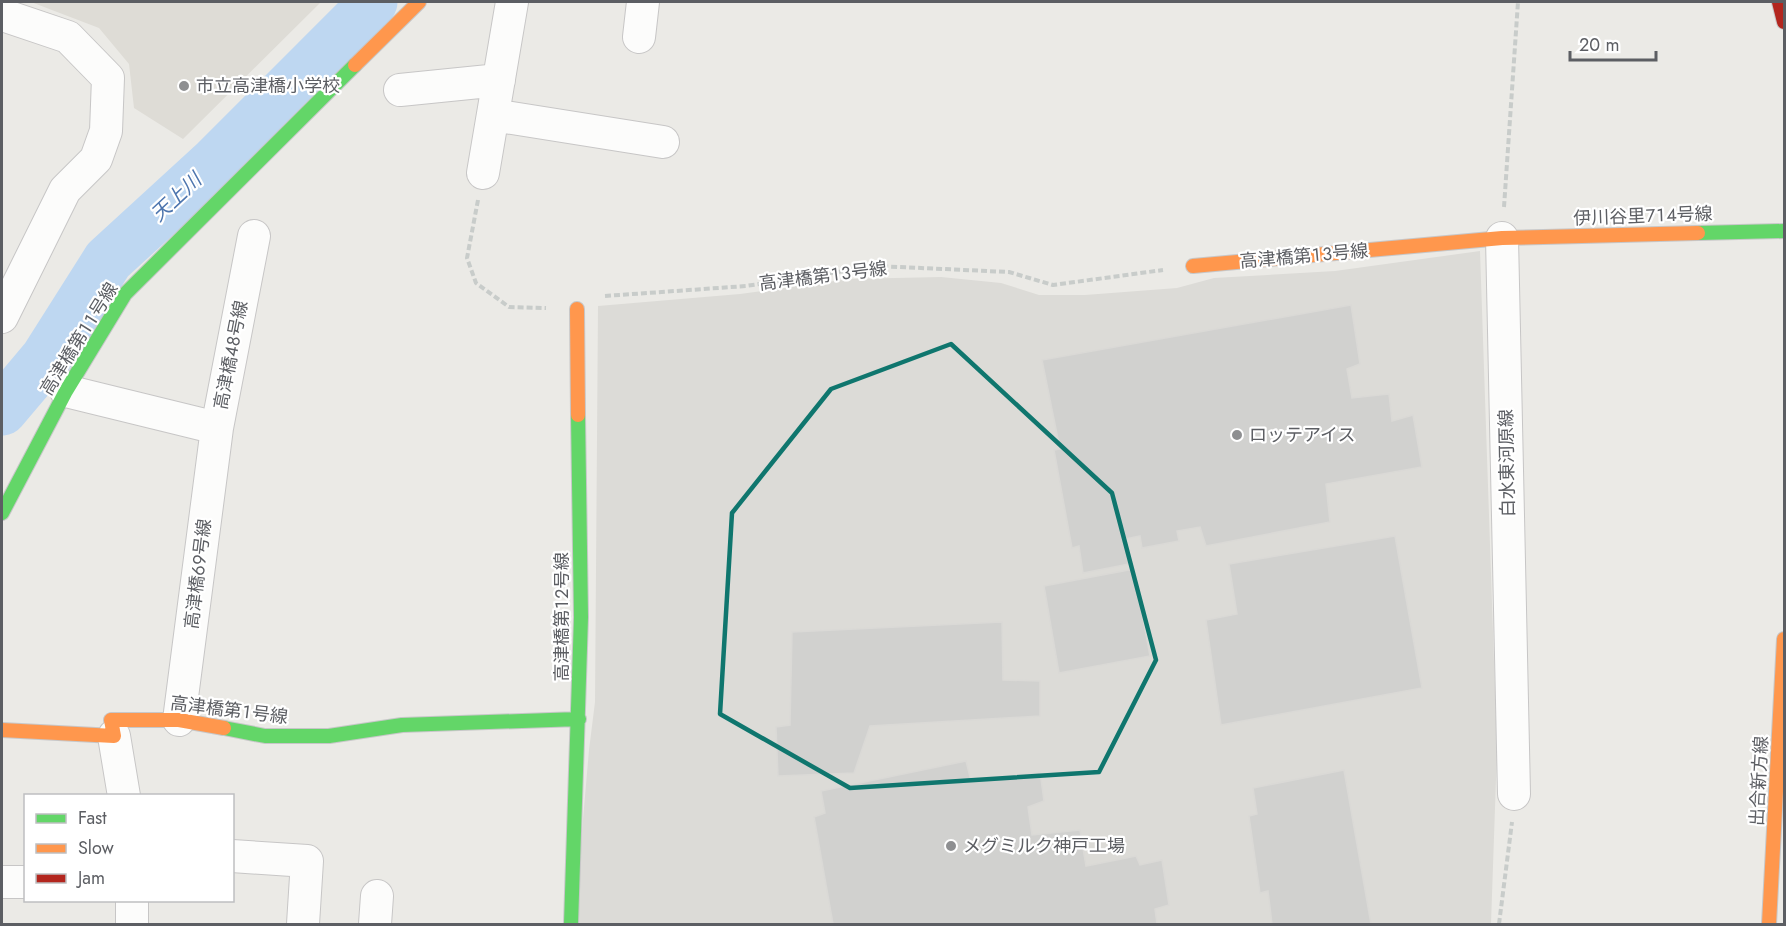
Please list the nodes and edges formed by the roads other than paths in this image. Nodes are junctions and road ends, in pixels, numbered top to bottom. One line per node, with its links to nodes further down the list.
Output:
1 (419, 2): 19 (street, 高津橋第１１号線)
2 (512, 2): 8 (street)
3 (639, 2): 7 (street)
4 (1779, 2): 6 (street)
5 (2, 14): 18 (street)
6 (1785, 22)
7 (639, 37)
8 (499, 80): 9 (street); 10 (street)
9 (400, 90)
10 (493, 115): 11 (street); 12 (street)
11 (663, 142)
12 (483, 173)
13 (1785, 231): 15 (street, 伊川谷里７１４号線)
14 (254, 236): 20 (street, 高津橋４８号線)
15 (1502, 238): 16 (street, 高津橋第１３号線); 28 (street, 白水東河原線)
16 (1193, 266)
17 (577, 309): 23 (street, 高津橋第１２号線)
18 (2, 317)
19 (66, 391): 20 (street, 高津橋４８号線); 21 (street, 高津橋第１１号線)
20 (217, 428): 24 (street, 高津橋６９号線)
21 (2, 513)
22 (1785, 639): 36 (street, 出合新方線)
23 (579, 719): 24 (street, 高津橋第１号線); 35 (street, 高津橋第１２号線)
24 (179, 720): 26 (street, 高津橋第１号線)
25 (2, 730): 26 (street)
26 (114, 736): 27 (street)
27 (124, 794)
28 (1514, 794)
29 (234, 855): 34 (street)
30 (2, 882): 31 (street)
31 (24, 882)
32 (132, 902): 33 (street)
33 (132, 924)
34 (303, 924)
35 (571, 924)
36 (1768, 924)

